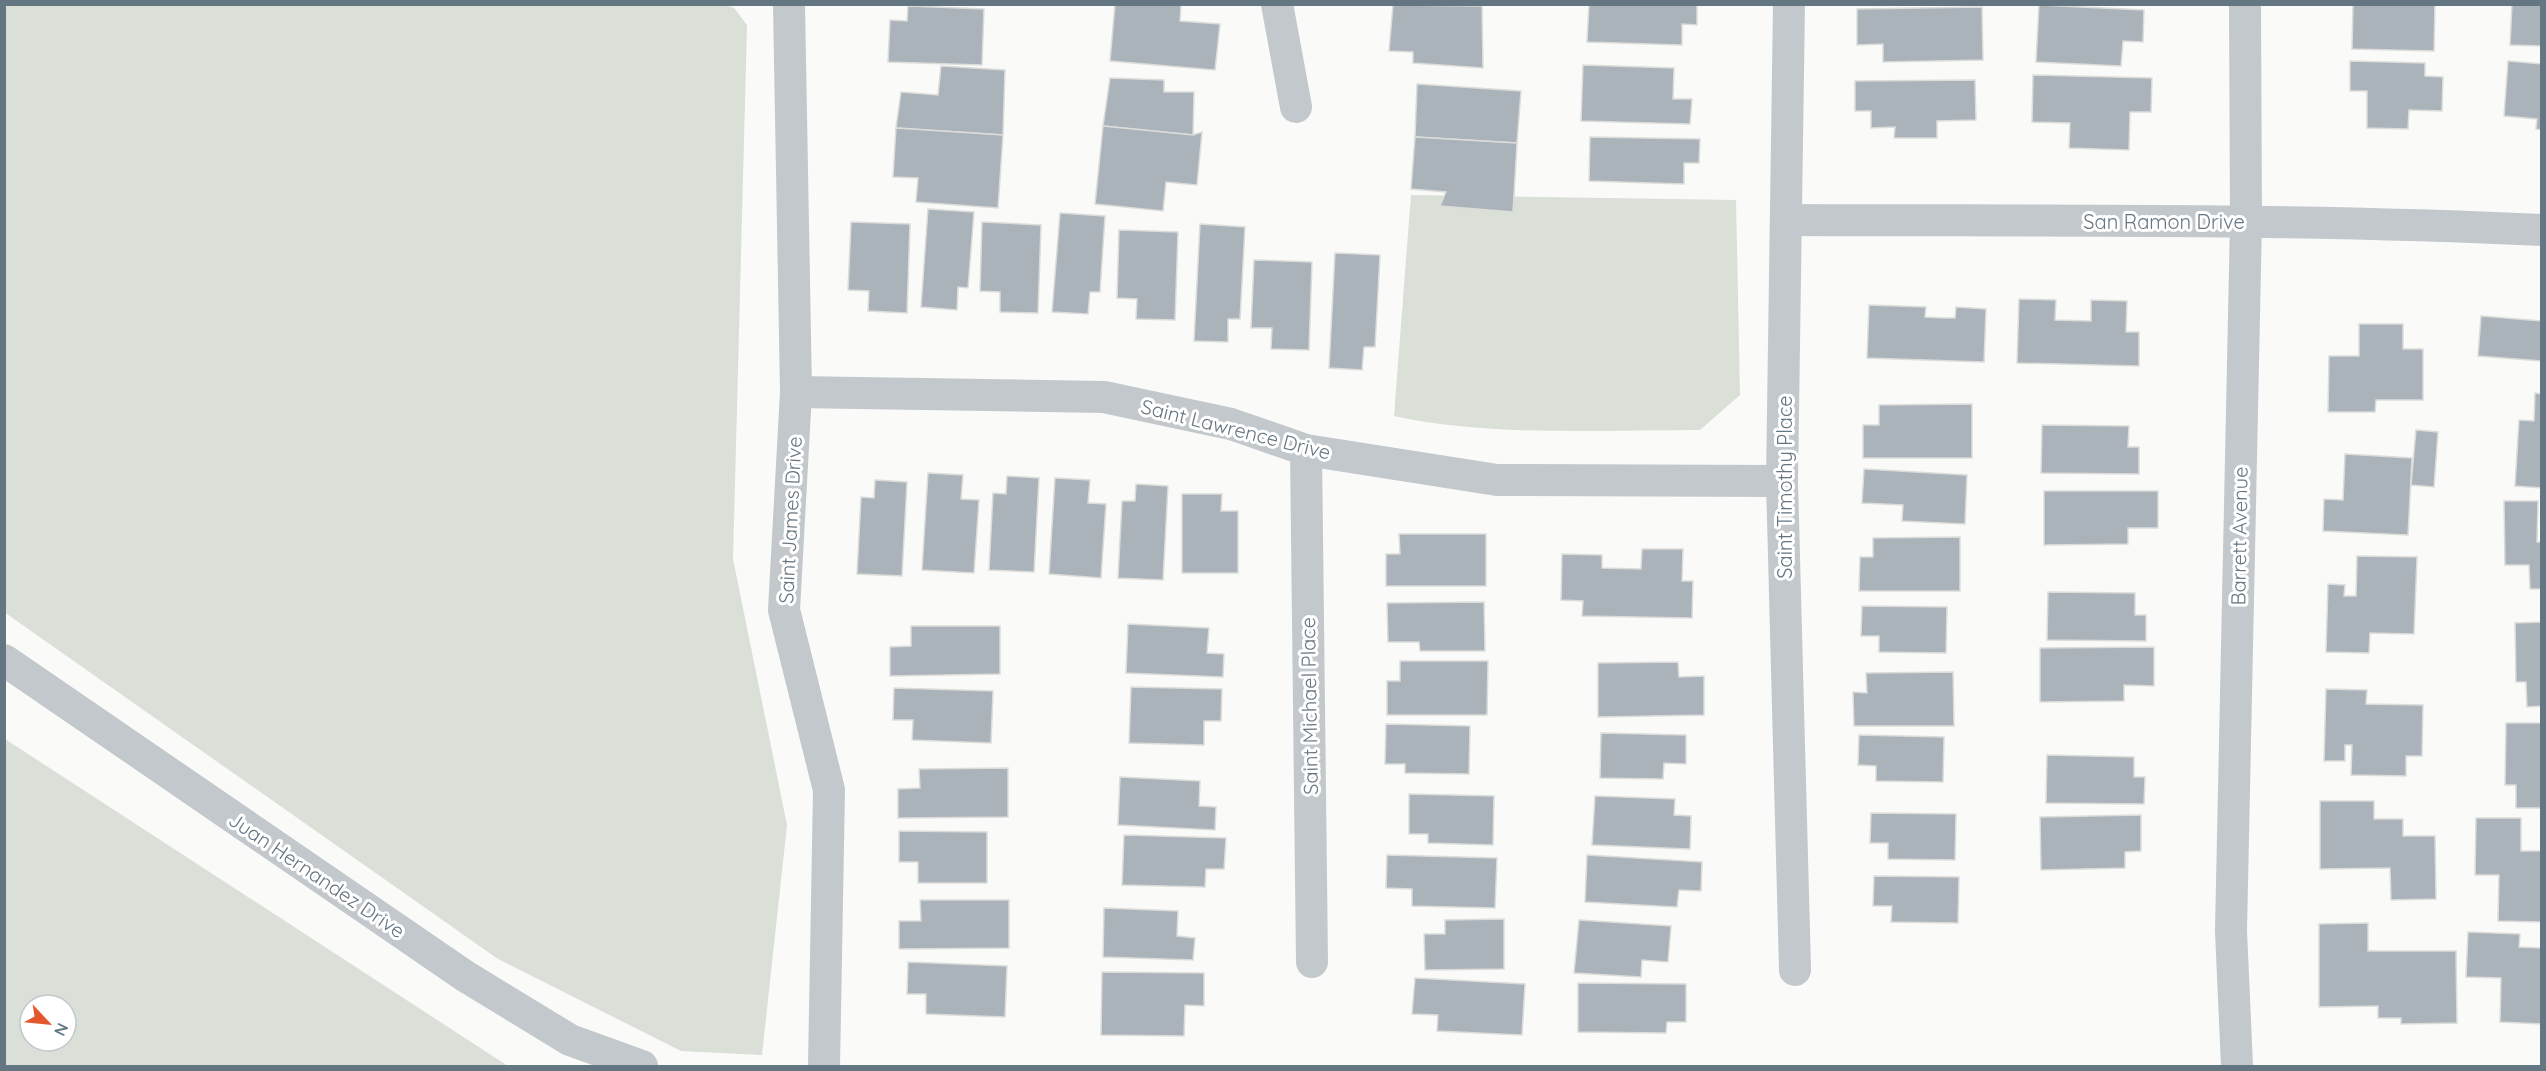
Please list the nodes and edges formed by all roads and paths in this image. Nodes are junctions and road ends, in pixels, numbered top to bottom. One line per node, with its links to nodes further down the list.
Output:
1 (789, 4): 9 (street, Saint James Drive)
2 (1277, 4): 5 (street)
3 (1789, 4): 6 (street, Saint Timothy Place)
4 (2245, 4): 7 (street, Barrett Avenue)
5 (1296, 107)
6 (1786, 220): 7 (street, San Ramon Drive); 11 (street, Saint Timothy Place)
7 (2246, 221): 8 (street, San Ramon Drive); 17 (street, Barrett Avenue)
8 (2541, 230)
9 (796, 392): 10 (street, Saint Lawrence Drive); 16 (street, Saint James Drive)
10 (1306, 450): 11 (street, Saint Lawrence Drive); 13 (street, Saint Michael Place)
11 (1782, 481): 14 (street, Saint Timothy Place)
12 (4, 660): 15 (street, Juan Hernandez Drive)
13 (1312, 962)
14 (1795, 970)
15 (642, 1066)
16 (824, 1066)
17 (2237, 1066)

